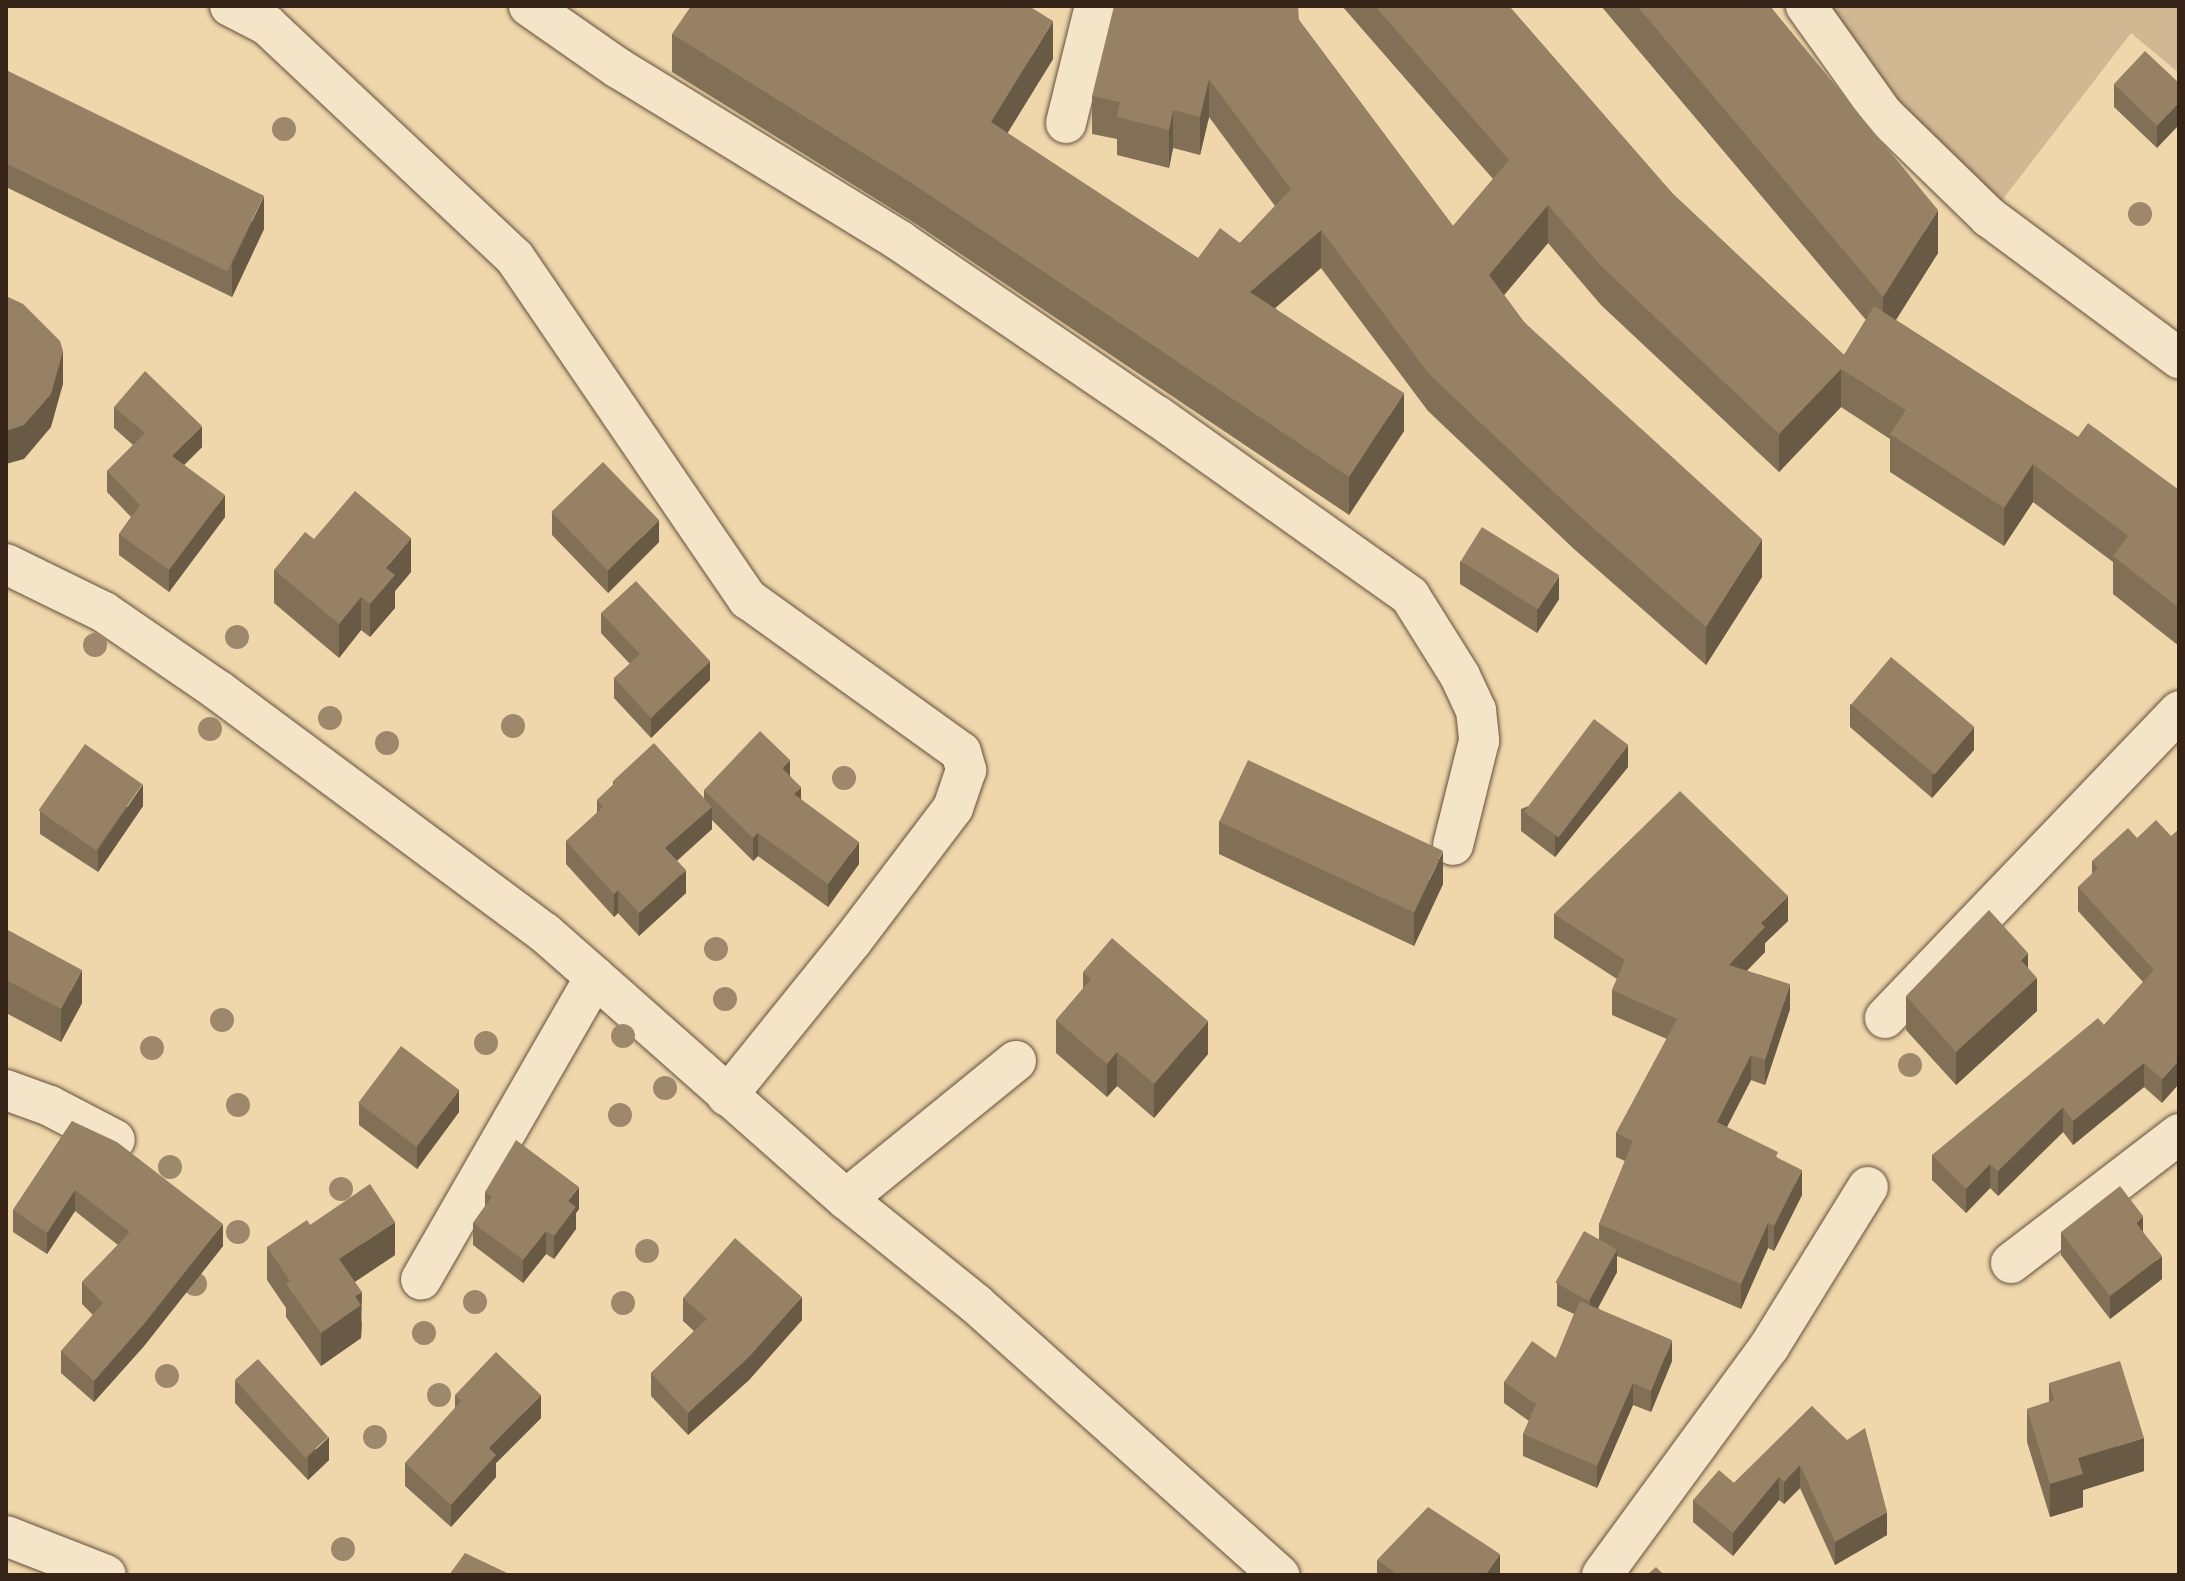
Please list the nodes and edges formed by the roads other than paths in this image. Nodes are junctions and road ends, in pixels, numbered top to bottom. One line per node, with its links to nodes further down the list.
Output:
1 (230, 6): 14 (street)
2 (529, 6): 9 (street)
3 (1095, 6): 5 (street)
4 (1806, 6): 6 (street)
5 (1066, 123)
6 (2179, 358)
7 (6, 564): 10 (street)
8 (2179, 711): 11 (street)
9 (1453, 845)
10 (595, 977): 14 (street); 20 (street)
11 (1885, 1018)
12 (1016, 1061): 18 (street)
13 (6, 1090): 16 (street)
14 (727, 1096): 18 (street)
15 (2179, 1134): 19 (street)
16 (115, 1140)
17 (1868, 1187): 24 (street)
18 (846, 1199): 23 (street)
19 (2011, 1263)
20 (421, 1280)
21 (6, 1536): 22 (street)
22 (106, 1575)
23 (1279, 1575)
24 (1602, 1575)

